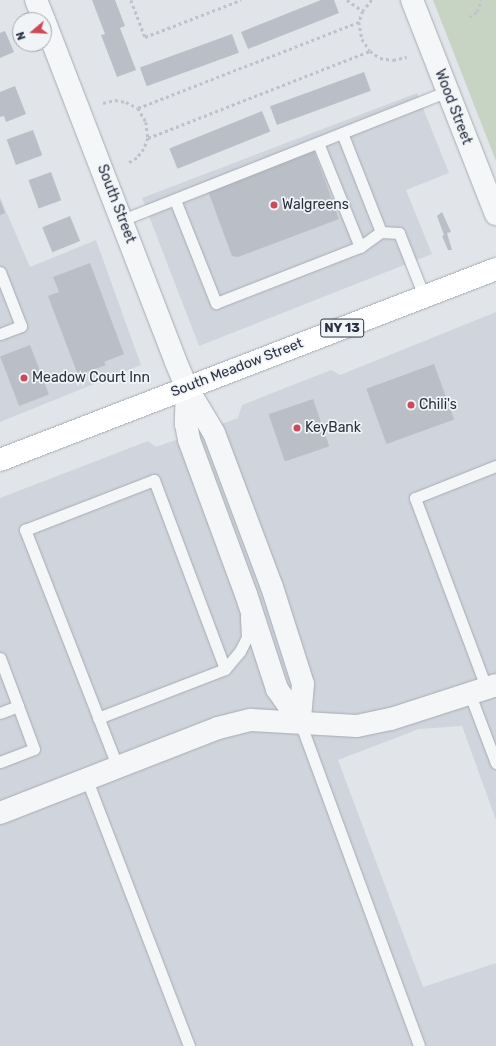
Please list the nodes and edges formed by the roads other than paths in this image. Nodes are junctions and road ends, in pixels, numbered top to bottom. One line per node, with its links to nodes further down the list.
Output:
1 (36, 0): 3 (street, South Street)
2 (412, 0): 5 (street, Wood Street)
3 (41, 12)
4 (52, 41): 10 (street, South Street)
5 (448, 91): 6 (lane); 9 (street, Wood Street)
6 (342, 133): 7 (lane); 11 (lane)
7 (318, 143): 8 (lane); 12 (lane)
8 (175, 200): 10 (lane); 12 (lane)
9 (496, 214)
10 (122, 220): 17 (street, South Street)
11 (381, 232): 12 (lane); 15 (lane)
12 (360, 247)
13 (496, 269): 15 (highway, South Meadow Street / NY 13)
14 (0, 272): 16 (lane)
15 (424, 296): 17 (highway, South Meadow Street / NY 13)
16 (0, 334)
17 (187, 388): 18 (highway, South Meadow Street / NY 13); 20 (street); 27 (street)
18 (0, 460)
19 (496, 466): 23 (lane)
20 (246, 594): 22 (lane); 27 (street)
21 (0, 658): 24 (lane)
22 (225, 669): 26 (lane); 26 (lane)
23 (484, 688): 27 (street); 29 (lane)
24 (18, 706): 25 (lane); 28 (lane)
25 (0, 713)
26 (98, 718): 30 (lane)
27 (300, 722): 30 (street); 34 (lane)
28 (0, 762)
29 (496, 762)
30 (118, 768): 31 (street)
31 (87, 780): 32 (street); 33 (lane)
32 (0, 813)
33 (189, 1046)
34 (419, 1046)

